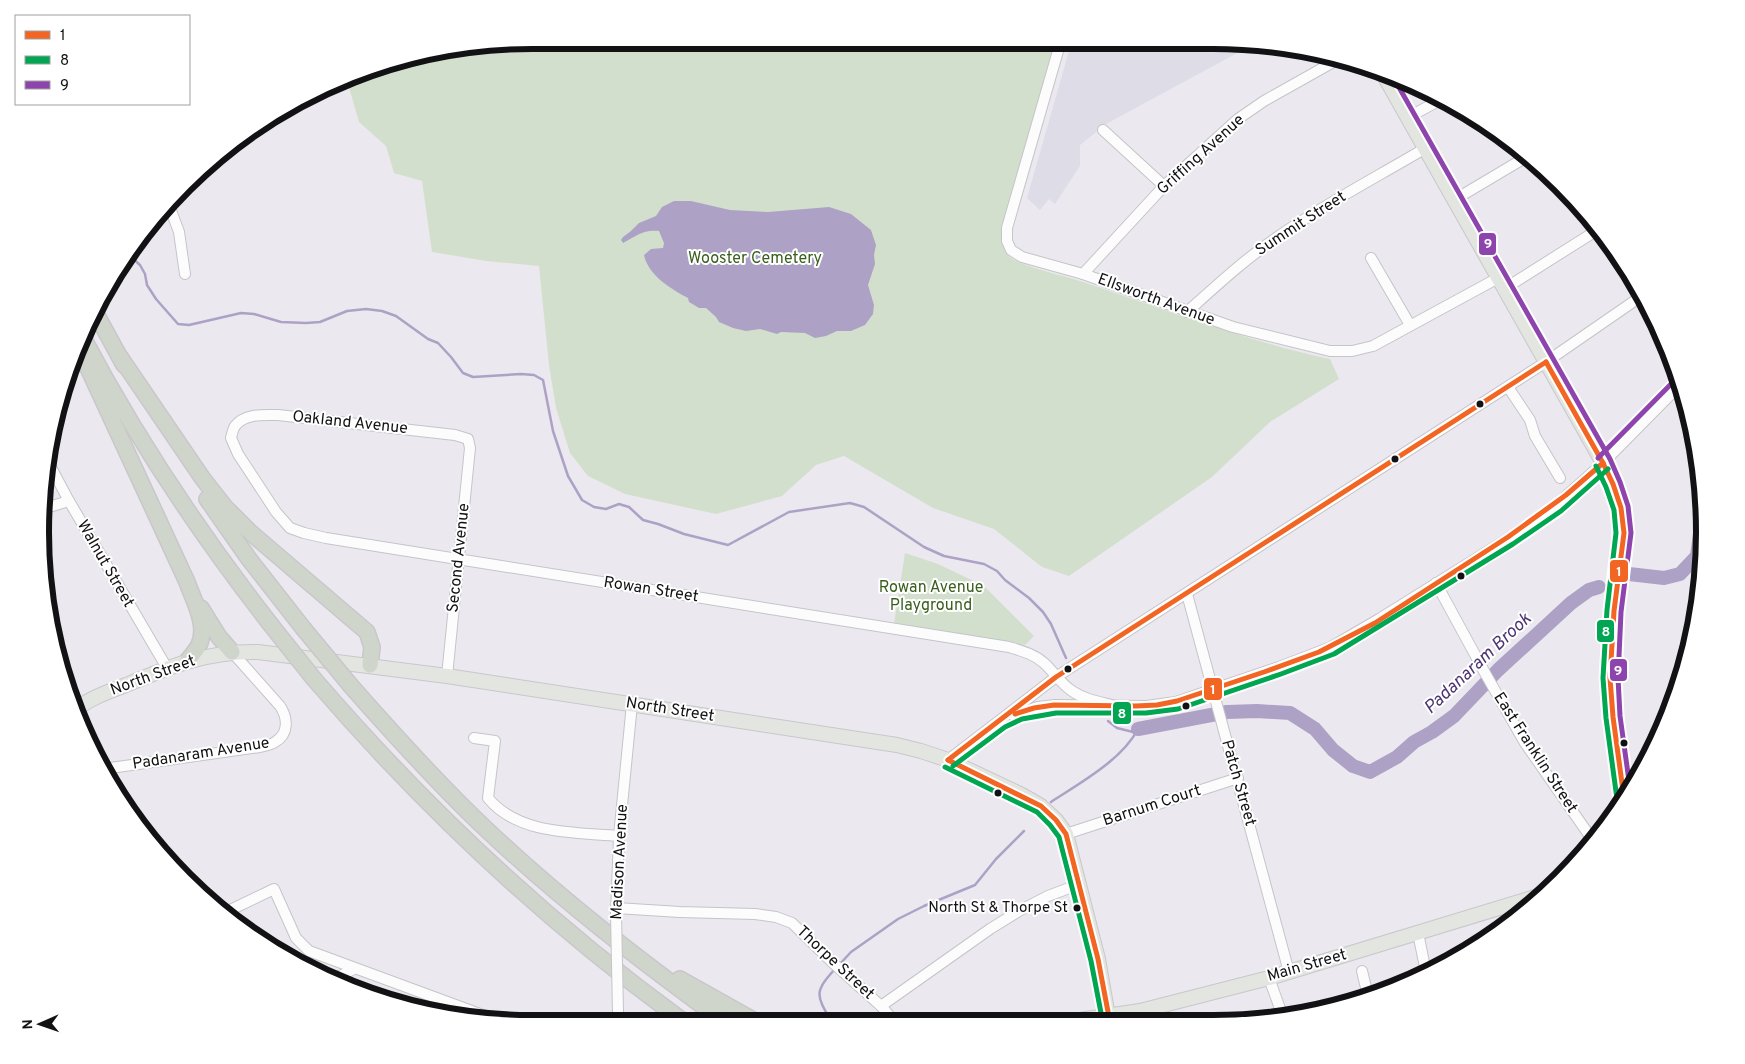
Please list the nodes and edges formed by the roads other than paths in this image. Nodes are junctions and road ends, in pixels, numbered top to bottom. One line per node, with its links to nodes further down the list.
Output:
1 (1059, 49): 15 (street, Ellsworth Avenue)
2 (1332, 64): 9 (street, Griffing Avenue)
3 (1387, 82): 5 (main road)
4 (1435, 103): 5 (street)
5 (1407, 118): 7 (main road)
6 (1103, 130): 9 (street)
7 (1424, 149): 10 (main road); 18 (street, Summit Street)
8 (1521, 160): 10 (street)
9 (1164, 186): 15 (street, Griffing Avenue)
10 (1454, 200): 16 (main road)
11 (171, 211): 14 (street)
12 (1592, 233): 16 (street, Ellsworth Avenue)
13 (1372, 258): 20 (street)
14 (185, 274)
15 (1084, 274): 18 (street, Ellsworth Avenue)
16 (1501, 284): 20 (street, Ellsworth Avenue); 24 (main road)
17 (1637, 299): 24 (street)
18 (1187, 312): 20 (street, Ellsworth Avenue)
19 (99, 319): 23 (highway)
20 (1410, 325)
21 (87, 345): 74 (highway, bridge)
22 (83, 355): 35 (highway)
23 (120, 357): 40 (highway); 60 (highway, bridge)
24 (1546, 362): 25 (street); 29 (main road)
25 (1508, 387): 31 (street); 37 (street)
26 (1675, 390): 29 (street, Rowan Street)
27 (234, 426): 28 (street, Oakland Avenue); 34 (street, Rowan Street)
28 (468, 439): 34 (street, Second Avenue)
29 (1603, 463): 36 (street, Rowan Street); 53 (main road)
30 (53, 471): 32 (street, Walnut Street)
31 (1560, 478)
32 (69, 501): 33 (street); 41 (street, Walnut Street)
33 (50, 507)
34 (459, 559): 42 (street, Second Avenue); 43 (street, Rowan Street)
35 (187, 582): 38 (highway); 39 (highway)
36 (1436, 582): 44 (street, Rowan Street); 55 (street, East Franklin Street)
37 (1187, 594): 43 (street); 44 (street, Patch Street)
38 (232, 652): 39 (main road, North Street); 40 (main road, North Street); 51 (street, Padanaram Avenue)
39 (188, 660): 41 (main road, North Street)
40 (370, 665): 42 (main road, North Street)
41 (167, 668): 46 (main road, North Street)
42 (447, 676): 45 (main road, North Street)
43 (1056, 678): 47 (street, Rowan Street); 48 (street)
44 (1213, 690): 47 (street, Rowan Street); 52 (street, Patch Street)
45 (632, 704): 50 (main road, North Street); 56 (street, Madison Avenue)
46 (81, 705)
47 (1116, 706): 48 (street, Rowan Street)
48 (1001, 720): 50 (street)
49 (474, 738): 56 (street)
50 (948, 760): 54 (main road, North Street)
51 (110, 768)
52 (1238, 778): 54 (street, Barnum Court); 66 (street, Patch Street)
53 (1623, 788)
54 (1066, 834): 57 (main road, North Street)
55 (1589, 835)
56 (619, 836): 61 (street, Madison Avenue)
57 (1080, 884): 70 (street, Thorpe Street); 78 (main road, North Street)
58 (1526, 899): 62 (main road, Main Street)
59 (232, 910): 64 (street)
60 (577, 910): 75 (highway); 76 (highway)
61 (616, 911): 70 (street, Thorpe Street); 73 (street, Madison Avenue, bridge)
62 (1418, 933): 63 (street); 66 (main road, Main Street)
63 (1425, 966)
64 (354, 969): 67 (street); 72 (street)
65 (1362, 971): 69 (street)
66 (1289, 972): 68 (main road, Main Street)
67 (341, 975)
68 (1269, 978): 71 (street); 79 (main road, Main Street)
69 (1367, 990)
70 (881, 1006): 77 (street)
71 (1280, 1010)
72 (474, 1011)
73 (618, 1015)
74 (675, 1015)
75 (715, 1015)
76 (744, 1015)
77 (888, 1015)
78 (1108, 1015)
79 (1124, 1015)

